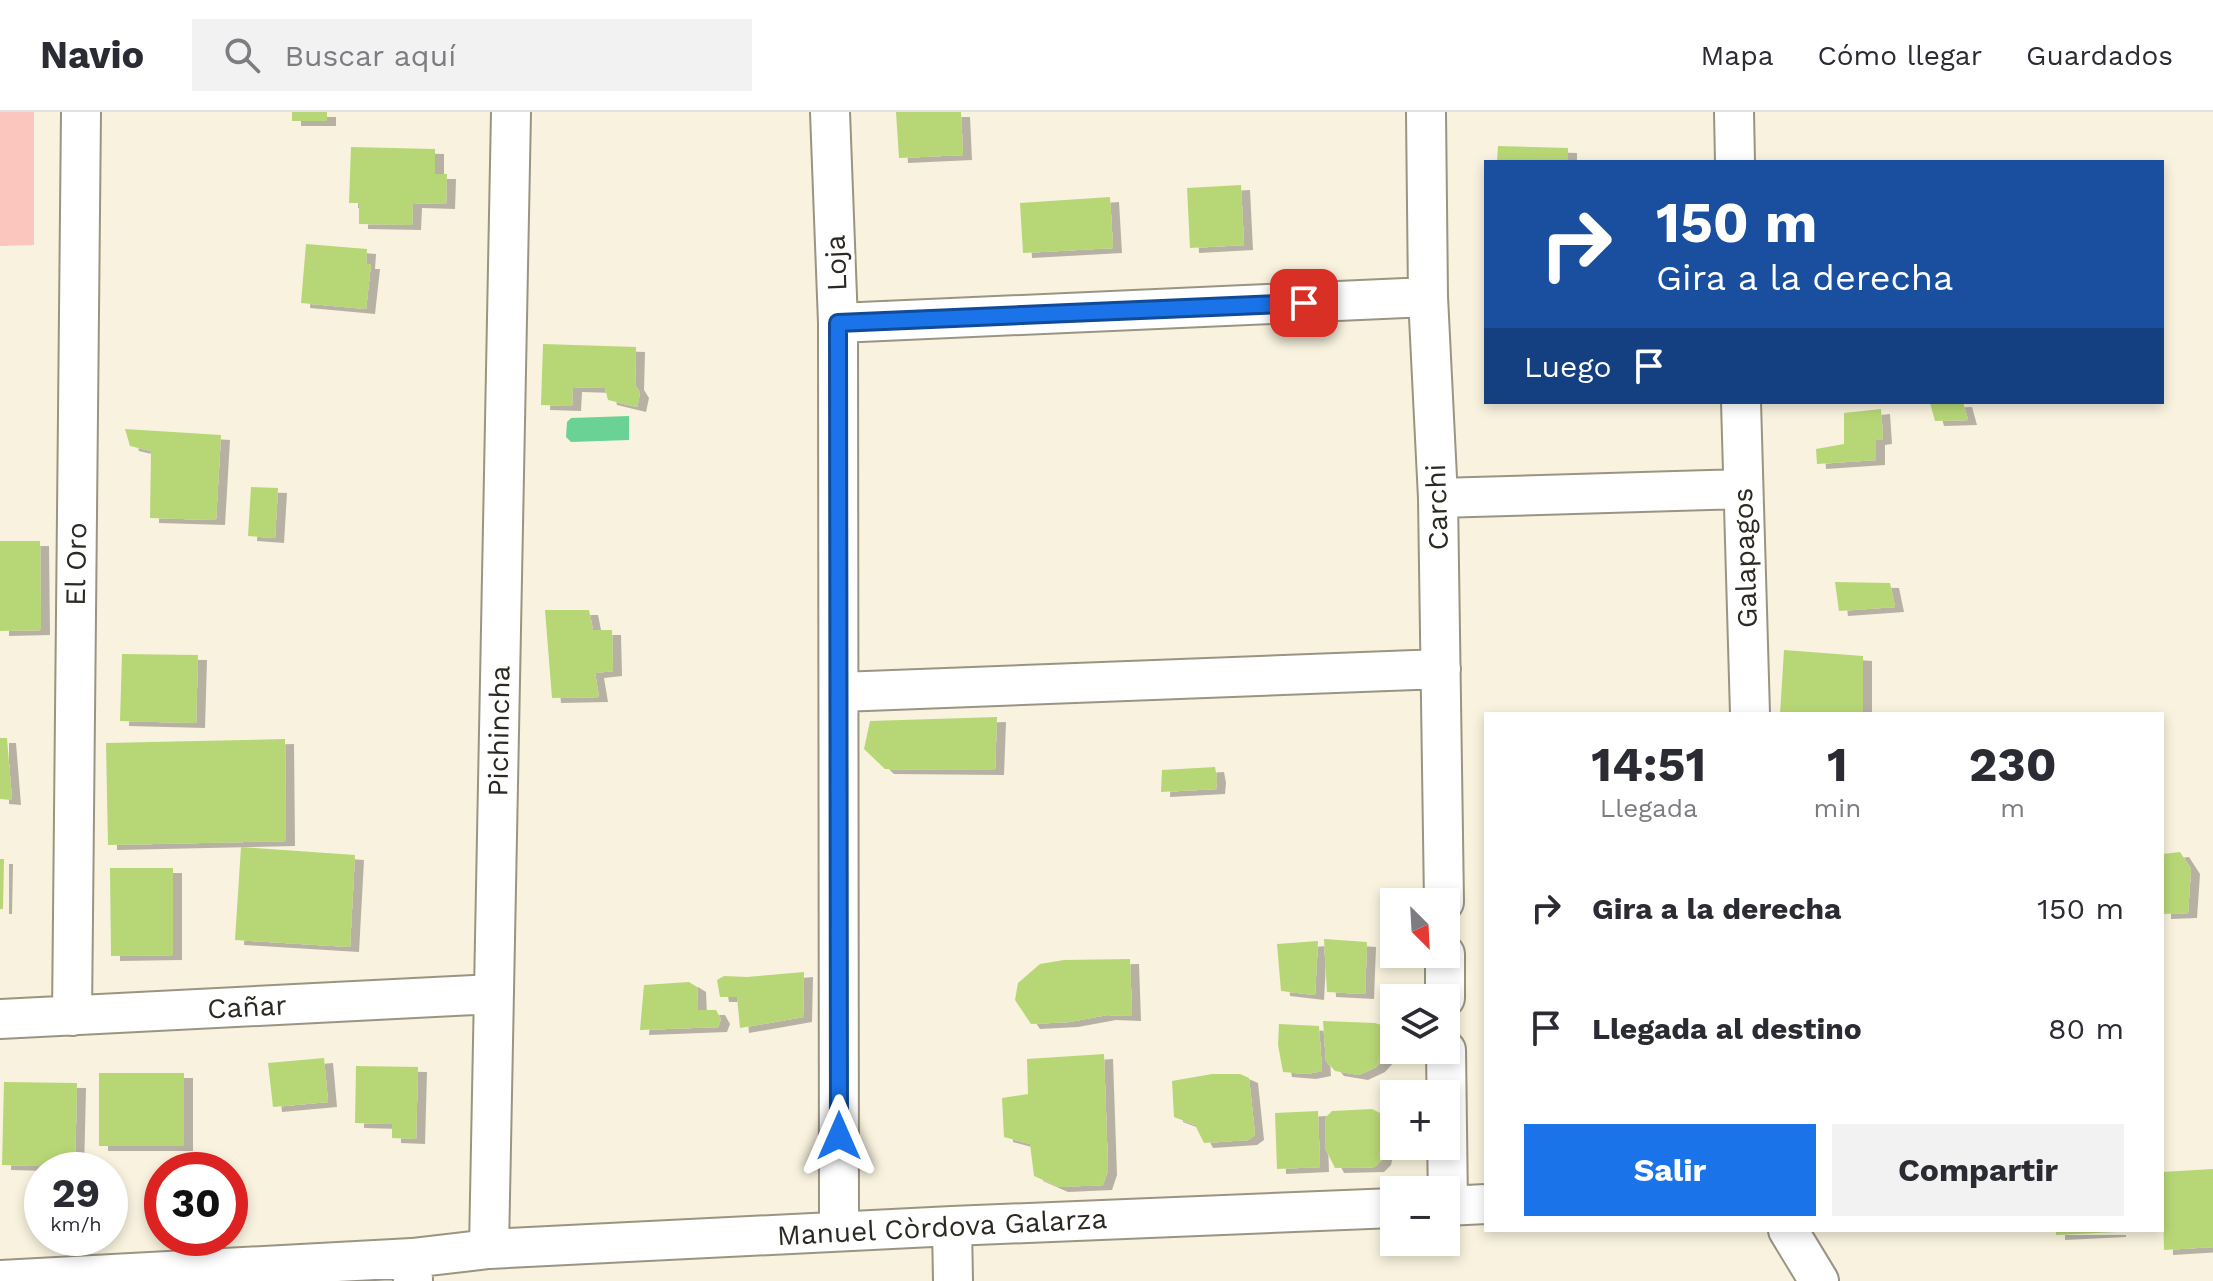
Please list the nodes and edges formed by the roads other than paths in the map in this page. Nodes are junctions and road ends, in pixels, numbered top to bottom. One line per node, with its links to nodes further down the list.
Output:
1 (81, 112): 17 (street, El Oro)
2 (511, 112): 16 (street, Pichincha)
3 (830, 112): 8 (street, Loja)
4 (1426, 112): 7 (street, Carchi)
5 (1734, 112): 6 (street)
6 (1735, 160)
7 (1428, 297): 8 (street); 11 (street, Carchi)
8 (838, 323): 13 (street, Loja)
9 (1741, 404): 10 (street, Galapagos)
10 (1743, 489): 11 (street); 14 (street, Galapagos)
11 (1438, 498): 12 (street, Carchi)
12 (1441, 669): 13 (street); 15 (street, Carchi)
13 (840, 692): 25 (street, Loja)
14 (1750, 712)
15 (1444, 888)
16 (494, 994): 17 (street, Cañar); 27 (street, Pichincha)
17 (72, 1016): 18 (street, Cañar)
18 (0, 1019)
19 (1446, 1064): 20 (street)
20 (1447, 1176)
21 (1484, 1204): 22 (street)
22 (1460, 1205)
23 (1380, 1209): 24 (street, Manuel Còrdova Galarza)
24 (952, 1226): 25 (street, Manuel Còrdova Galarza); 30 (street)
25 (839, 1231): 27 (street, Manuel Còrdova Galarza)
26 (1789, 1232): 31 (street)
27 (489, 1249): 28 (street)
28 (413, 1269): 29 (street)
29 (0, 1280)
30 (953, 1281)
31 (1819, 1281)

